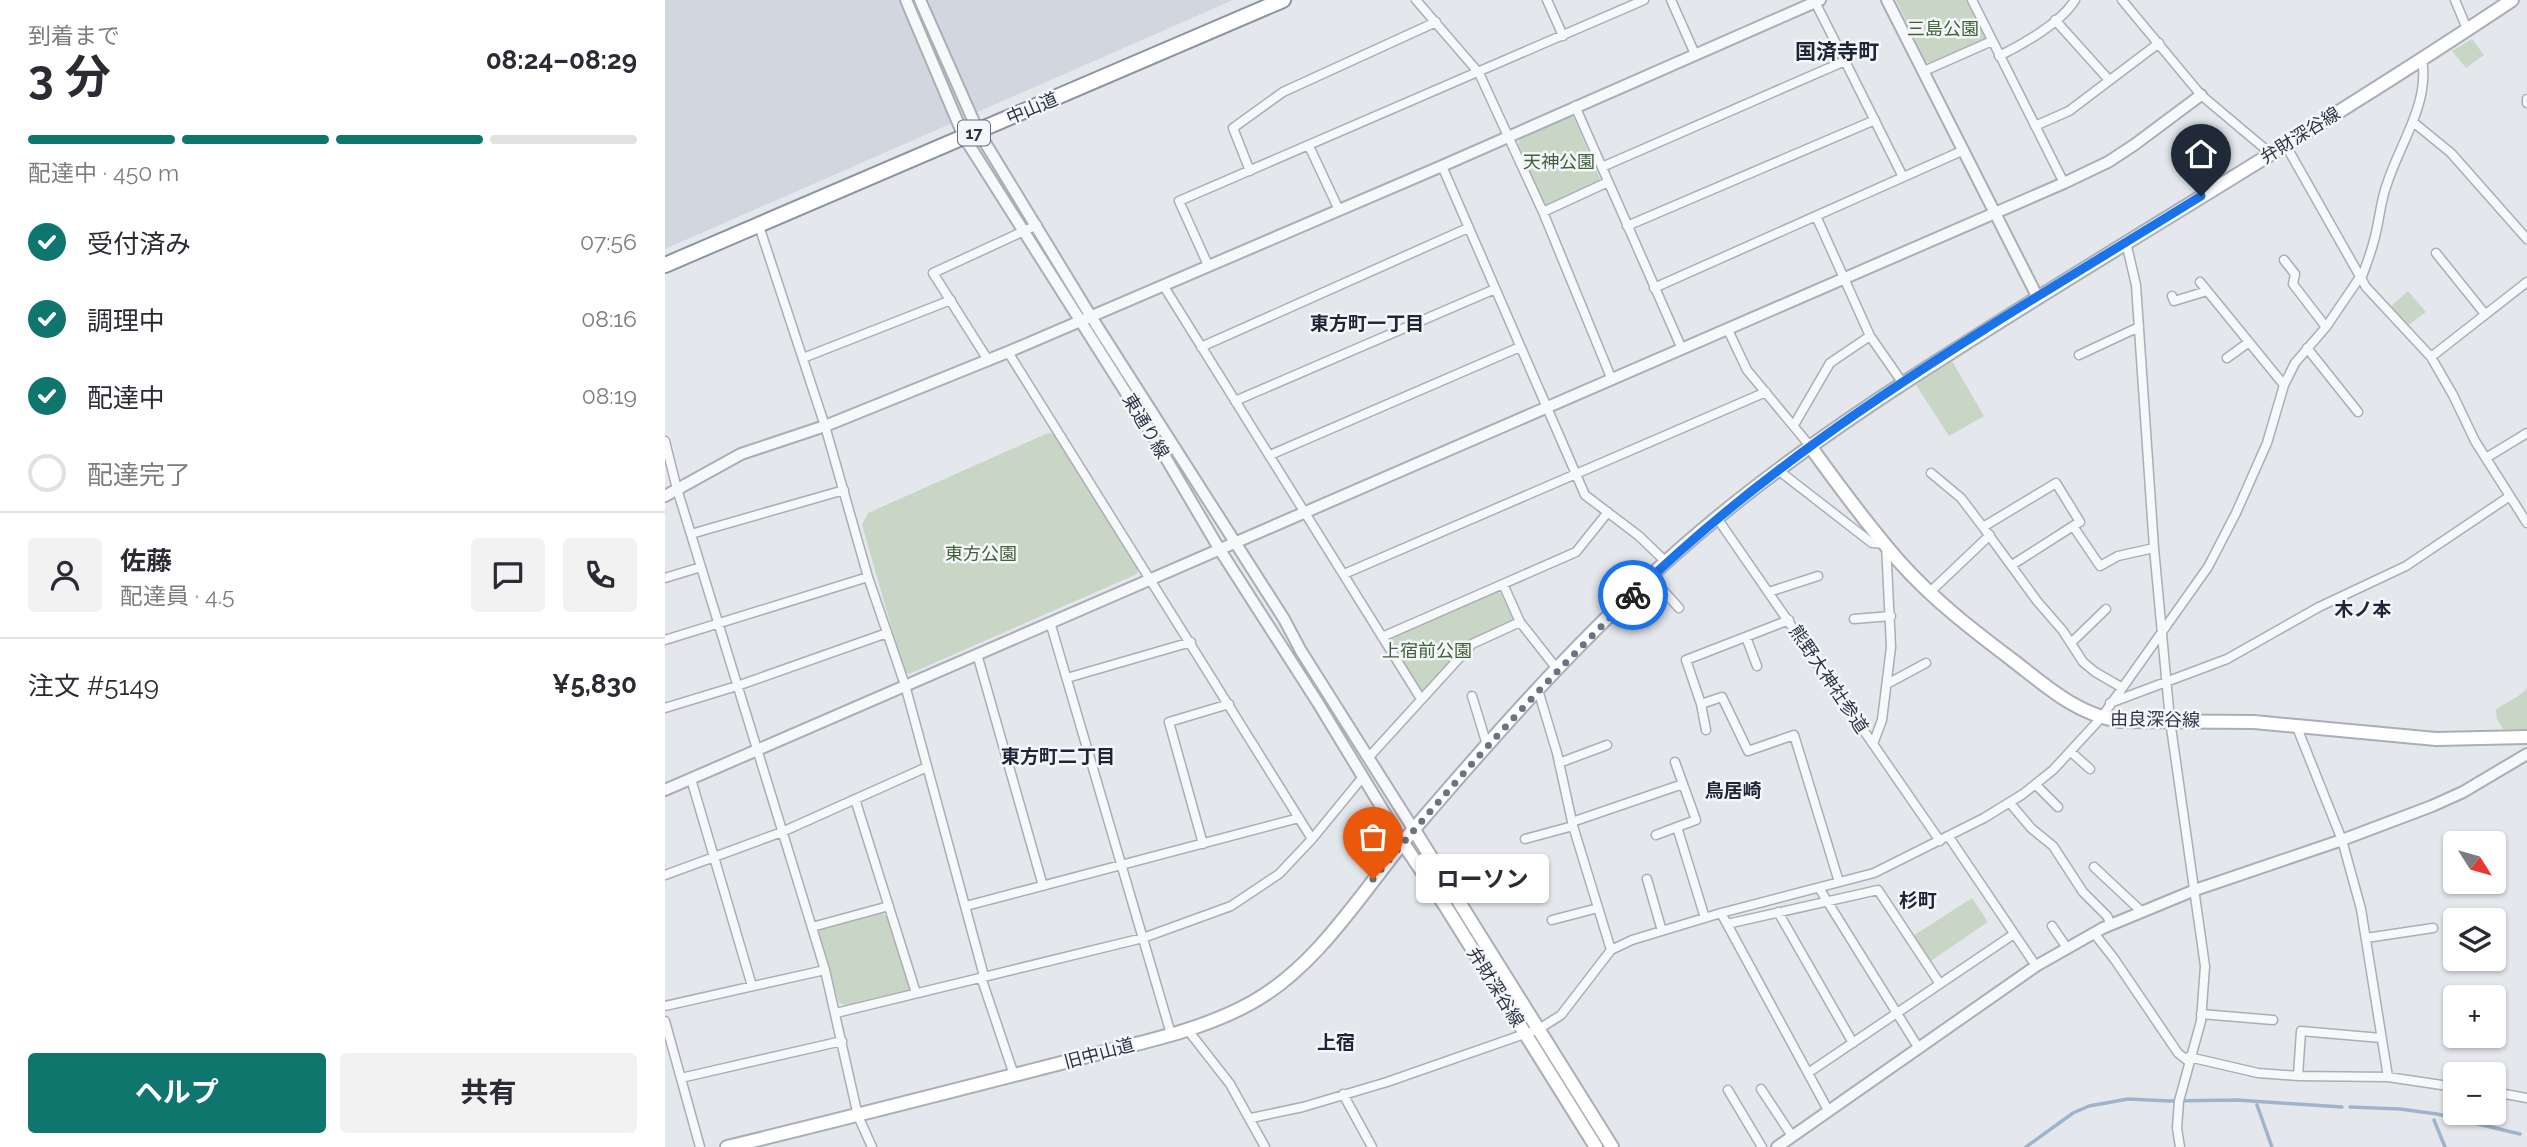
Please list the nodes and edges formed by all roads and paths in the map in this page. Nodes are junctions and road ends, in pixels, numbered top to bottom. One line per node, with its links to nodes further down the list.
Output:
1 (906, 0): 35 (street, 東通り線)
2 (920, 0): 33 (street, 東通り線)
3 (1283, 0): 33 (highway, 中山道 / 17)
4 (1416, 0): 16 (street)
5 (1547, 0): 18 (street)
6 (1644, 0): 18 (street)
7 (1671, 0): 21 (street)
8 (1887, 0): 25 (street)
9 (1972, 0): 19 (street)
10 (2075, 0): 15 (street)
11 (2122, 0): 20 (street)
12 (2455, 0): 17 (street)
13 (2512, 0): 17 (main road, 弁財深谷線)
14 (1818, 1): 21 (street); 24 (street)
15 (2055, 20): 22 (street); 27 (street)
16 (1436, 22): 26 (street); 42 (street)
17 (2467, 29): 23 (main road, 弁財深谷線)
18 (1563, 36): 26 (street)
19 (1992, 41): 22 (street); 25 (street)
20 (2159, 43): 27 (street); 28 (street)
21 (1695, 54): 29 (street)
22 (1999, 55): 32 (street)
23 (2422, 59): 31 (street); 36 (main road, 弁財深谷線)
24 (1845, 61): 30 (street); 41 (street)
25 (1924, 71): 38 (street)
26 (1479, 73): 34 (street); 37 (street)
27 (2109, 80): 32 (street)
28 (2201, 95): 39 (street); 45 (street)
29 (1575, 106): 34 (street); 41 (street)
30 (1874, 120): 43 (street); 52 (street)
31 (2413, 122): 55 (street); 61 (street)
32 (2035, 126): 45 (street)
33 (978, 131): 35 (highway, 中山道 / 17); 50 (street, 東通り線)
34 (1508, 136): 40 (street); 47 (street)
35 (964, 137): 51 (highway, 中山道 / 17); 54 (street, 東通り線)
36 (2285, 144): 39 (main road, 弁財深谷線); 61 (street)
37 (1309, 146): 42 (street); 46 (street)
38 (1964, 150): 43 (street); 48 (street)
39 (2270, 153): 56 (main road, 弁財深谷線)
40 (1442, 166): 46 (street); 53 (street)
41 (1602, 167): 44 (street)
42 (1250, 171): 60 (street)
43 (1903, 177): 49 (street)
44 (1608, 182): 47 (street); 52 (street)
45 (2064, 183): 48 (street)
46 (1339, 210): 60 (street)
47 (1543, 212): 89 (street)
48 (1996, 213): 62 (street); 70 (street)
49 (1816, 216): 62 (street); 66 (street)
50 (1037, 225): 54 (street); 73 (street, 東通り線)
51 (759, 226): 59 (highway, 中山道 / 17); 86 (street)
52 (1627, 226): 66 (street)
53 (1468, 228): 67 (street); 79 (street)
54 (1024, 231): 71 (street); 73 (street, 東通り線)
55 (2527, 239)
56 (2126, 242): 70 (main road, 弁財深谷線); 74 (street)
57 (2436, 253): 72 (street)
58 (2284, 260): 75 (street)
59 (665, 265)
60 (1208, 265): 65 (street)
61 (2361, 278): 75 (street); 85 (street)
62 (1844, 279): 76 (street); 77 (street)
63 (2200, 282): 68 (street)
64 (2527, 282): 72 (street)
65 (1163, 285): 73 (street); 79 (street)
66 (1654, 288): 82 (street)
67 (1495, 289): 80 (street); 93 (street)
68 (2207, 291): 69 (street); 78 (street)
69 (2172, 296)
70 (2038, 298): 90 (main road, 弁財深谷線)
71 (951, 300): 86 (street); 88 (street)
72 (2485, 314): 85 (street)
73 (1085, 317): 83 (street); 119 (street, 東通り線); 122 (street, 東通り線)
74 (2139, 327): 84 (street); 121 (street)
75 (2326, 327): 81 (street)
76 (1728, 330): 82 (street); 92 (street)
77 (1870, 336): 90 (street); 96 (street)
78 (2249, 342): 87 (street); 91 (street)
79 (1201, 347): 93 (street)
80 (1520, 347): 94 (street); 101 (street)
81 (2307, 348): 91 (street); 95 (street)
82 (1682, 349): 89 (street)
83 (1009, 352): 88 (street); 131 (street)
84 (2079, 355)
85 (2431, 357): 102 (street)
86 (803, 358): 97 (street)
87 (2227, 358)
88 (988, 360): 97 (street)
89 (1612, 380): 94 (street)
90 (1902, 382): 100 (main road, 弁財深谷線)
91 (2284, 385): 143 (street)
92 (1766, 392): 96 (street); 106 (street)
93 (1235, 401): 101 (street)
94 (1546, 408): 106 (street); 111 (street)
95 (2358, 412)
96 (1794, 425): 100 (street)
97 (825, 426): 107 (street); 108 (street)
98 (2527, 433): 102 (street)
99 (665, 441): 103 (street)
100 (1810, 446): 104 (main road, 弁財深谷線); 120 (main road, 由良深谷線)
101 (1270, 455): 111 (street)
102 (2486, 458): 110 (street)
103 (668, 470): 107 (street)
104 (1778, 470): 113 (main road, 弁財深谷線); 120 (street)
105 (1931, 474): 116 (street)
106 (1575, 475): 112 (street); 126 (street)
107 (677, 489): 109 (street); 117 (street)
108 (844, 490): 117 (street); 127 (street)
109 (665, 496)
110 (2510, 496): 114 (street); 155 (street)
111 (1307, 512): 119 (street); 126 (street)
112 (1608, 512): 123 (street); 132 (street)
113 (1717, 518): 123 (main road, 弁財深谷線); 133 (street, 熊野大神社参道)
114 (2527, 523)
115 (2073, 526): 116 (street); 121 (street); 124 (street)
116 (1983, 527): 118 (street)
117 (691, 534): 125 (street)
118 (1990, 535): 124 (street); 134 (street)
119 (1235, 543): 122 (street); 178 (street, 東通り線)
120 (1886, 544): 134 (main road, 由良深谷線); 137 (street)
121 (2154, 548): 143 (street)
122 (1220, 550): 131 (street); 183 (street, 東通り線)
123 (1666, 562): 129 (main road, 弁財深谷線)
124 (2013, 565): 149 (street)
125 (701, 567): 130 (street); 142 (street)
126 (1344, 574): 145 (street)
127 (868, 576): 142 (street); 144 (street)
128 (1818, 576): 133 (street)
129 (1651, 577): 135 (street); 153 (main road, 弁財深谷線)
130 (665, 578)
131 (1150, 579): 140 (street); 148 (street)
132 (1503, 584): 141 (street); 145 (street)
133 (1769, 592): 139 (street, 熊野大神社参道)
134 (1930, 592): 167 (main road, 由良深谷線)
135 (1679, 608)
136 (2106, 609): 149 (street)
137 (1891, 617): 138 (street); 156 (street)
138 (1854, 619)
139 (1789, 620): 146 (street); 172 (street, 熊野大神社参道)
140 (1051, 622): 150 (street); 154 (street)
141 (1520, 622): 153 (street); 162 (street)
142 (718, 623): 147 (street); 158 (street)
143 (2163, 629): 155 (street); 159 (street)
144 (887, 633): 157 (street); 158 (street)
145 (1382, 637): 162 (street)
146 (1746, 638): 152 (street); 165 (street)
147 (665, 640)
148 (1191, 642): 154 (street); 164 (street)
149 (2071, 643): 159 (street)
150 (977, 654): 157 (street); 210 (street)
151 (1926, 663): 156 (street)
152 (1757, 666)
153 (1557, 669): 160 (main road, 弁財深谷線)
154 (1067, 678): 205 (street)
155 (2168, 682): 163 (street); 168 (street)
156 (1887, 684): 172 (street)
157 (905, 685): 175 (street); 181 (street)
158 (737, 686): 166 (street); 175 (street)
159 (2121, 687): 163 (street)
160 (1538, 690): 173 (main road, 弁財深谷線); 180 (street)
161 (1472, 696): 173 (street)
162 (1421, 699): 178 (street)
163 (2110, 703): 167 (street)
164 (1229, 704): 191 (street); 203 (street)
165 (1701, 704): 170 (street); 209 (street)
166 (665, 708)
167 (2101, 718): 168 (main road, 由良深谷線); 176 (street)
168 (2171, 720): 169 (main road, 由良深谷線); 212 (street)
169 (2296, 725): 171 (main road, 由良深谷線); 200 (street)
170 (1706, 730)
171 (2527, 737)
172 (1873, 744): 201 (street, 熊野大神社参道)
173 (1487, 745): 194 (main road, 弁財深谷線)
174 (1607, 745): 180 (street)
175 (757, 750): 184 (street); 195 (street)
176 (2071, 752): 182 (street); 186 (street)
177 (2527, 754): 200 (street)
178 (1369, 757): 194 (street, 東通り線)
179 (1675, 762): 185 (street)
180 (1559, 764): 192 (street)
181 (927, 767): 188 (street); 215 (street)
182 (2090, 769)
183 (1362, 778): 198 (street); 202 (street, 東通り線)
184 (691, 779): 187 (street); 204 (street)
185 (1683, 784): 192 (street); 193 (street)
186 (2036, 785): 189 (street); 190 (street)
187 (665, 790)
188 (855, 799): 195 (street); 214 (street)
189 (2010, 803): 197 (street); 223 (street)
190 (2058, 807)
191 (1299, 818): 198 (street); 203 (street)
192 (1572, 824): 199 (street); 216 (street)
193 (1677, 827): 196 (street); 220 (street)
194 (1414, 830): 202 (main road, 弁財深谷線); 247 (main road, 弁財深谷線)
195 (782, 832): 204 (street); 224 (street)
196 (1656, 835)
197 (1949, 837): 201 (street); 229 (street)
198 (1312, 839): 230 (street)
199 (1525, 839)
200 (2342, 840): 212 (street); 231 (street)
201 (1940, 841): 209 (street)
202 (1403, 843): 246 (main road, 旧中山道); 248 (main road, 弁財深谷線)
203 (1203, 844): 205 (street)
204 (716, 856): 207 (street); 238 (street)
205 (1122, 865): 210 (street); 230 (street)
206 (2094, 867): 217 (street)
207 (665, 875)
208 (1647, 879): 227 (street)
209 (1839, 882): 211 (street)
210 (1042, 886): 215 (street)
211 (1819, 888): 213 (street); 219 (street)
212 (2195, 890): 217 (street); 242 (street)
213 (1827, 901): 218 (street); 237 (street); 243 (street)
214 (889, 905): 224 (street); 239 (street)
215 (965, 906): 236 (street)
216 (1598, 908): 221 (street); 233 (street)
217 (2141, 911): 223 (street)
218 (1777, 912): 222 (street); 252 (street)
219 (1721, 913): 220 (street); 222 (street)
220 (1705, 918): 227 (street)
221 (1552, 920)
222 (1727, 924): 255 (street)
223 (2111, 925): 228 (street)
224 (812, 926): 235 (street)
225 (2052, 926): 232 (street)
226 (2433, 928): 231 (street)
227 (1662, 931): 233 (street)
228 (2094, 933): 232 (street); 254 (street)
229 (2014, 934): 234 (street); 237 (street)
230 (1143, 937): 236 (street); 249 (street)
231 (2366, 938): 250 (street)
232 (2067, 948): 234 (street)
233 (1611, 950): 247 (street)
234 (2036, 966): 253 (street)
235 (825, 970): 238 (street); 241 (street)
236 (983, 976): 239 (street); 256 (street)
237 (1940, 984): 243 (street)
238 (752, 986): 240 (street)
239 (916, 993): 241 (street)
240 (665, 1006)
241 (836, 1013): 251 (street)
242 (2201, 1014): 244 (street); 254 (street)
243 (1896, 1015): 252 (street); 253 (street)
244 (2273, 1020)
245 (665, 1021): 259 (street)
246 (1187, 1029): 249 (main road, 旧中山道); 268 (street)
247 (1539, 1029): 248 (street); 276 (main road, 弁財深谷線)
248 (1525, 1033): 263 (street); 275 (main road, 弁財深谷線)
249 (1171, 1034): 256 (main road, 旧中山道)
250 (2381, 1038): 257 (street); 258 (street)
251 (842, 1041): 259 (street); 267 (street)
252 (1853, 1043): 255 (street)
253 (1918, 1047): 266 (street)
254 (2189, 1059): 257 (street); 279 (street)
255 (1808, 1073): 266 (street)
256 (1014, 1075): 267 (main road, 旧中山道)
257 (2298, 1076): 258 (street)
258 (2388, 1077): 260 (street)
259 (681, 1078): 270 (street)
260 (2443, 1085)
261 (1761, 1089): 269 (street)
262 (1728, 1090): 277 (street)
263 (1343, 1094): 268 (street); 274 (street)
264 (2506, 1094): 265 (street)
265 (2527, 1098)
266 (1828, 1110): 269 (street)
267 (858, 1116): 271 (main road, 旧中山道); 272 (street)
268 (1251, 1118): 273 (street)
269 (1792, 1136): 278 (street)
270 (700, 1147)
271 (727, 1147)
272 (872, 1147)
273 (1265, 1147)
274 (1372, 1147)
275 (1596, 1147)
276 (1612, 1147)
277 (1762, 1147)
278 (1777, 1147)
279 (2180, 1147)

